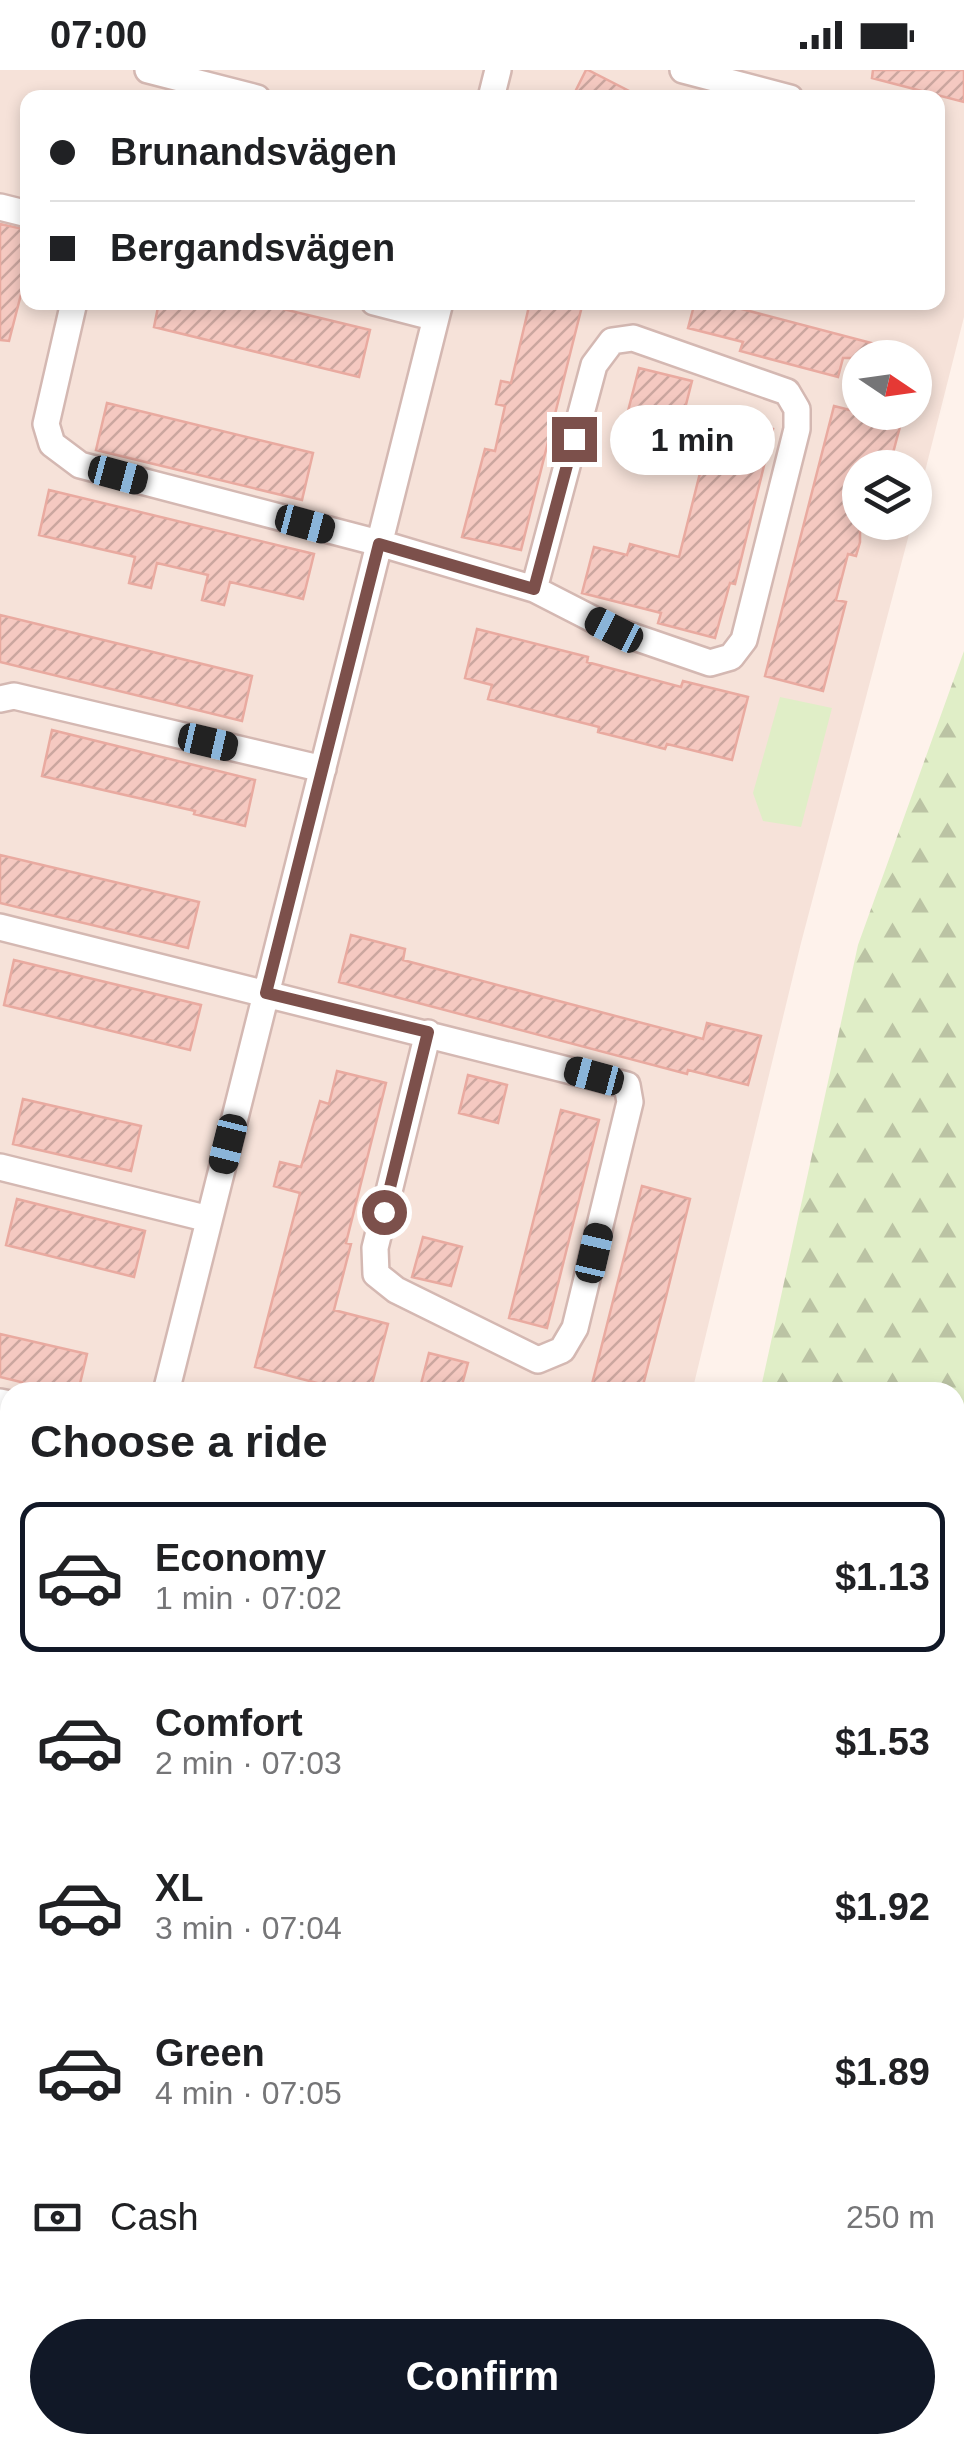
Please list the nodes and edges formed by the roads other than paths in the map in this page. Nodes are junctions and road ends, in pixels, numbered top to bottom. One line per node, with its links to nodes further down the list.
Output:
1 (148, 70): 3 (street)
2 (683, 70): 4 (street)
3 (226, 90)
4 (759, 90)
5 (72, 310): 7 (street)
6 (438, 310): 7 (street)
7 (379, 544): 8 (street); 10 (street)
8 (534, 589): 8 (street)
9 (0, 699): 10 (street)
10 (323, 769): 12 (street)
11 (0, 926): 12 (street)
12 (266, 993): 13 (street); 15 (street)
13 (428, 1032): 13 (street)
14 (0, 1167): 15 (street)
15 (209, 1220): 16 (street)
16 (168, 1382)

